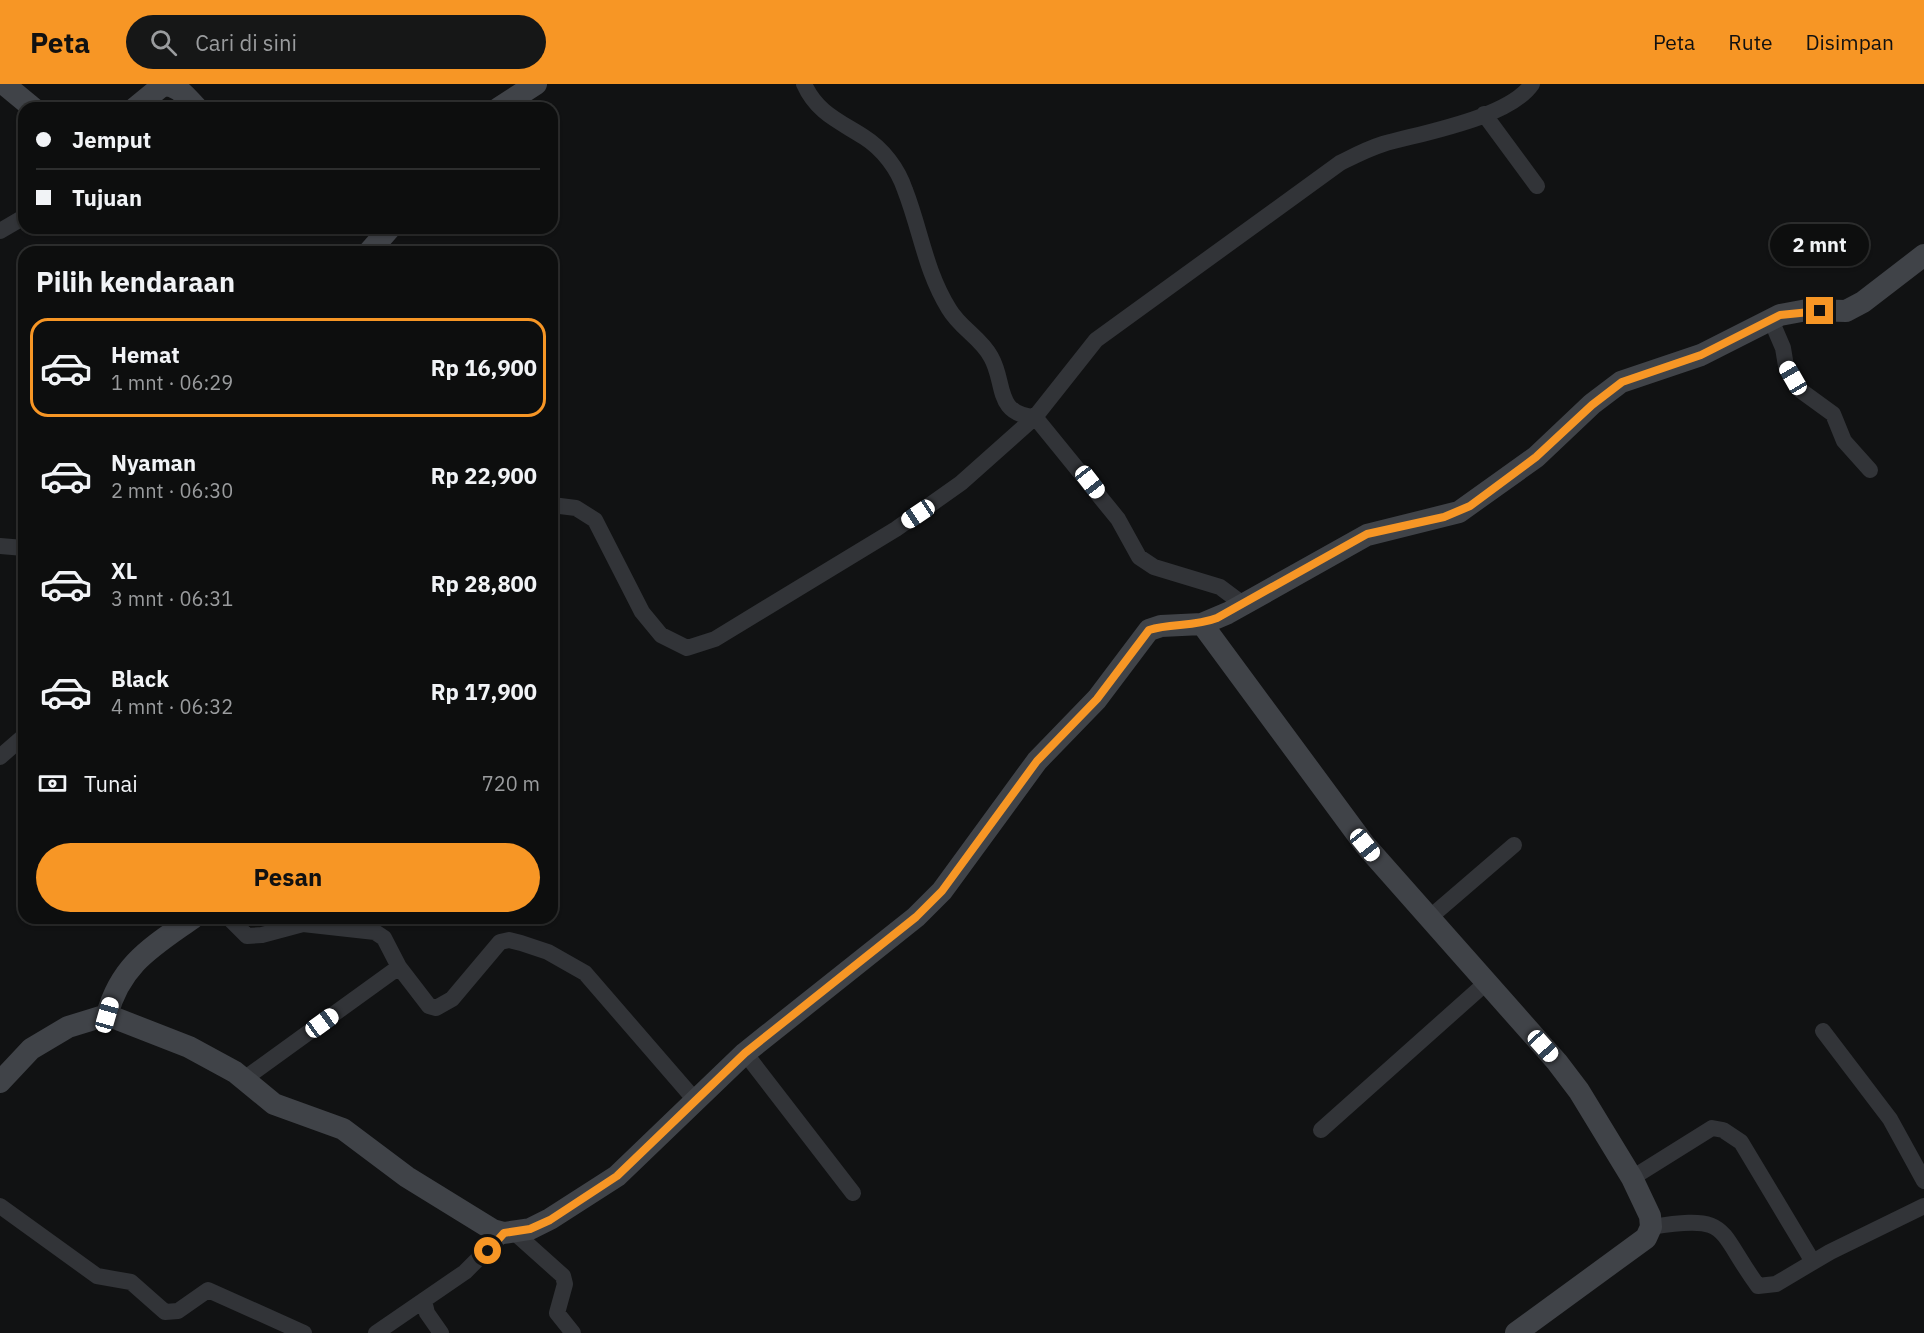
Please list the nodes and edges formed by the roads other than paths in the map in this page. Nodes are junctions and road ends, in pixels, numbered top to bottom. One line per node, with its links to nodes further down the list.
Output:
1 (3, 84): 5 (street)
2 (536, 84): 8 (street)
3 (804, 84): 17 (street)
4 (1532, 84): 9 (street)
5 (26, 102)
6 (142, 102): 7 (street)
7 (191, 102)
8 (508, 102)
9 (1484, 114): 10 (street); 17 (street)
10 (1537, 186)
11 (18, 220): 12 (street)
12 (0, 231)
13 (385, 234): 14 (street)
14 (374, 246)
15 (1924, 255): 16 (street)
16 (1771, 320): 18 (street); 22 (street)
17 (1035, 417): 19 (street); 22 (street)
18 (1870, 470)
19 (558, 506)
20 (0, 546): 21 (street)
21 (18, 548)
22 (1244, 604): 23 (street)
23 (1202, 624): 27 (street); 36 (street)
24 (18, 741): 25 (street)
25 (0, 757)
26 (1514, 845): 27 (street)
27 (1428, 919): 33 (street)
28 (185, 924): 34 (street)
29 (235, 924): 31 (street)
30 (303, 924): 32 (street)
31 (303, 924)
32 (399, 967): 37 (street); 39 (street)
33 (1487, 982): 40 (street); 41 (street)
34 (107, 1015): 37 (street); 38 (street)
35 (1823, 1031): 42 (street)
36 (745, 1053): 39 (street); 43 (street)
37 (244, 1079): 47 (street)
38 (0, 1082)
39 (695, 1100): 47 (street)
40 (1321, 1130)
41 (1632, 1178): 46 (street); 48 (street)
42 (1924, 1181)
43 (853, 1193)
44 (0, 1206): 50 (street)
45 (1924, 1206): 48 (street)
46 (1651, 1227): 48 (street); 54 (street)
47 (509, 1233): 49 (street); 53 (street)
48 (1813, 1262)
49 (424, 1301): 51 (street); 52 (street)
50 (304, 1333)
51 (376, 1333)
52 (441, 1333)
53 (573, 1333)
54 (1516, 1333)

